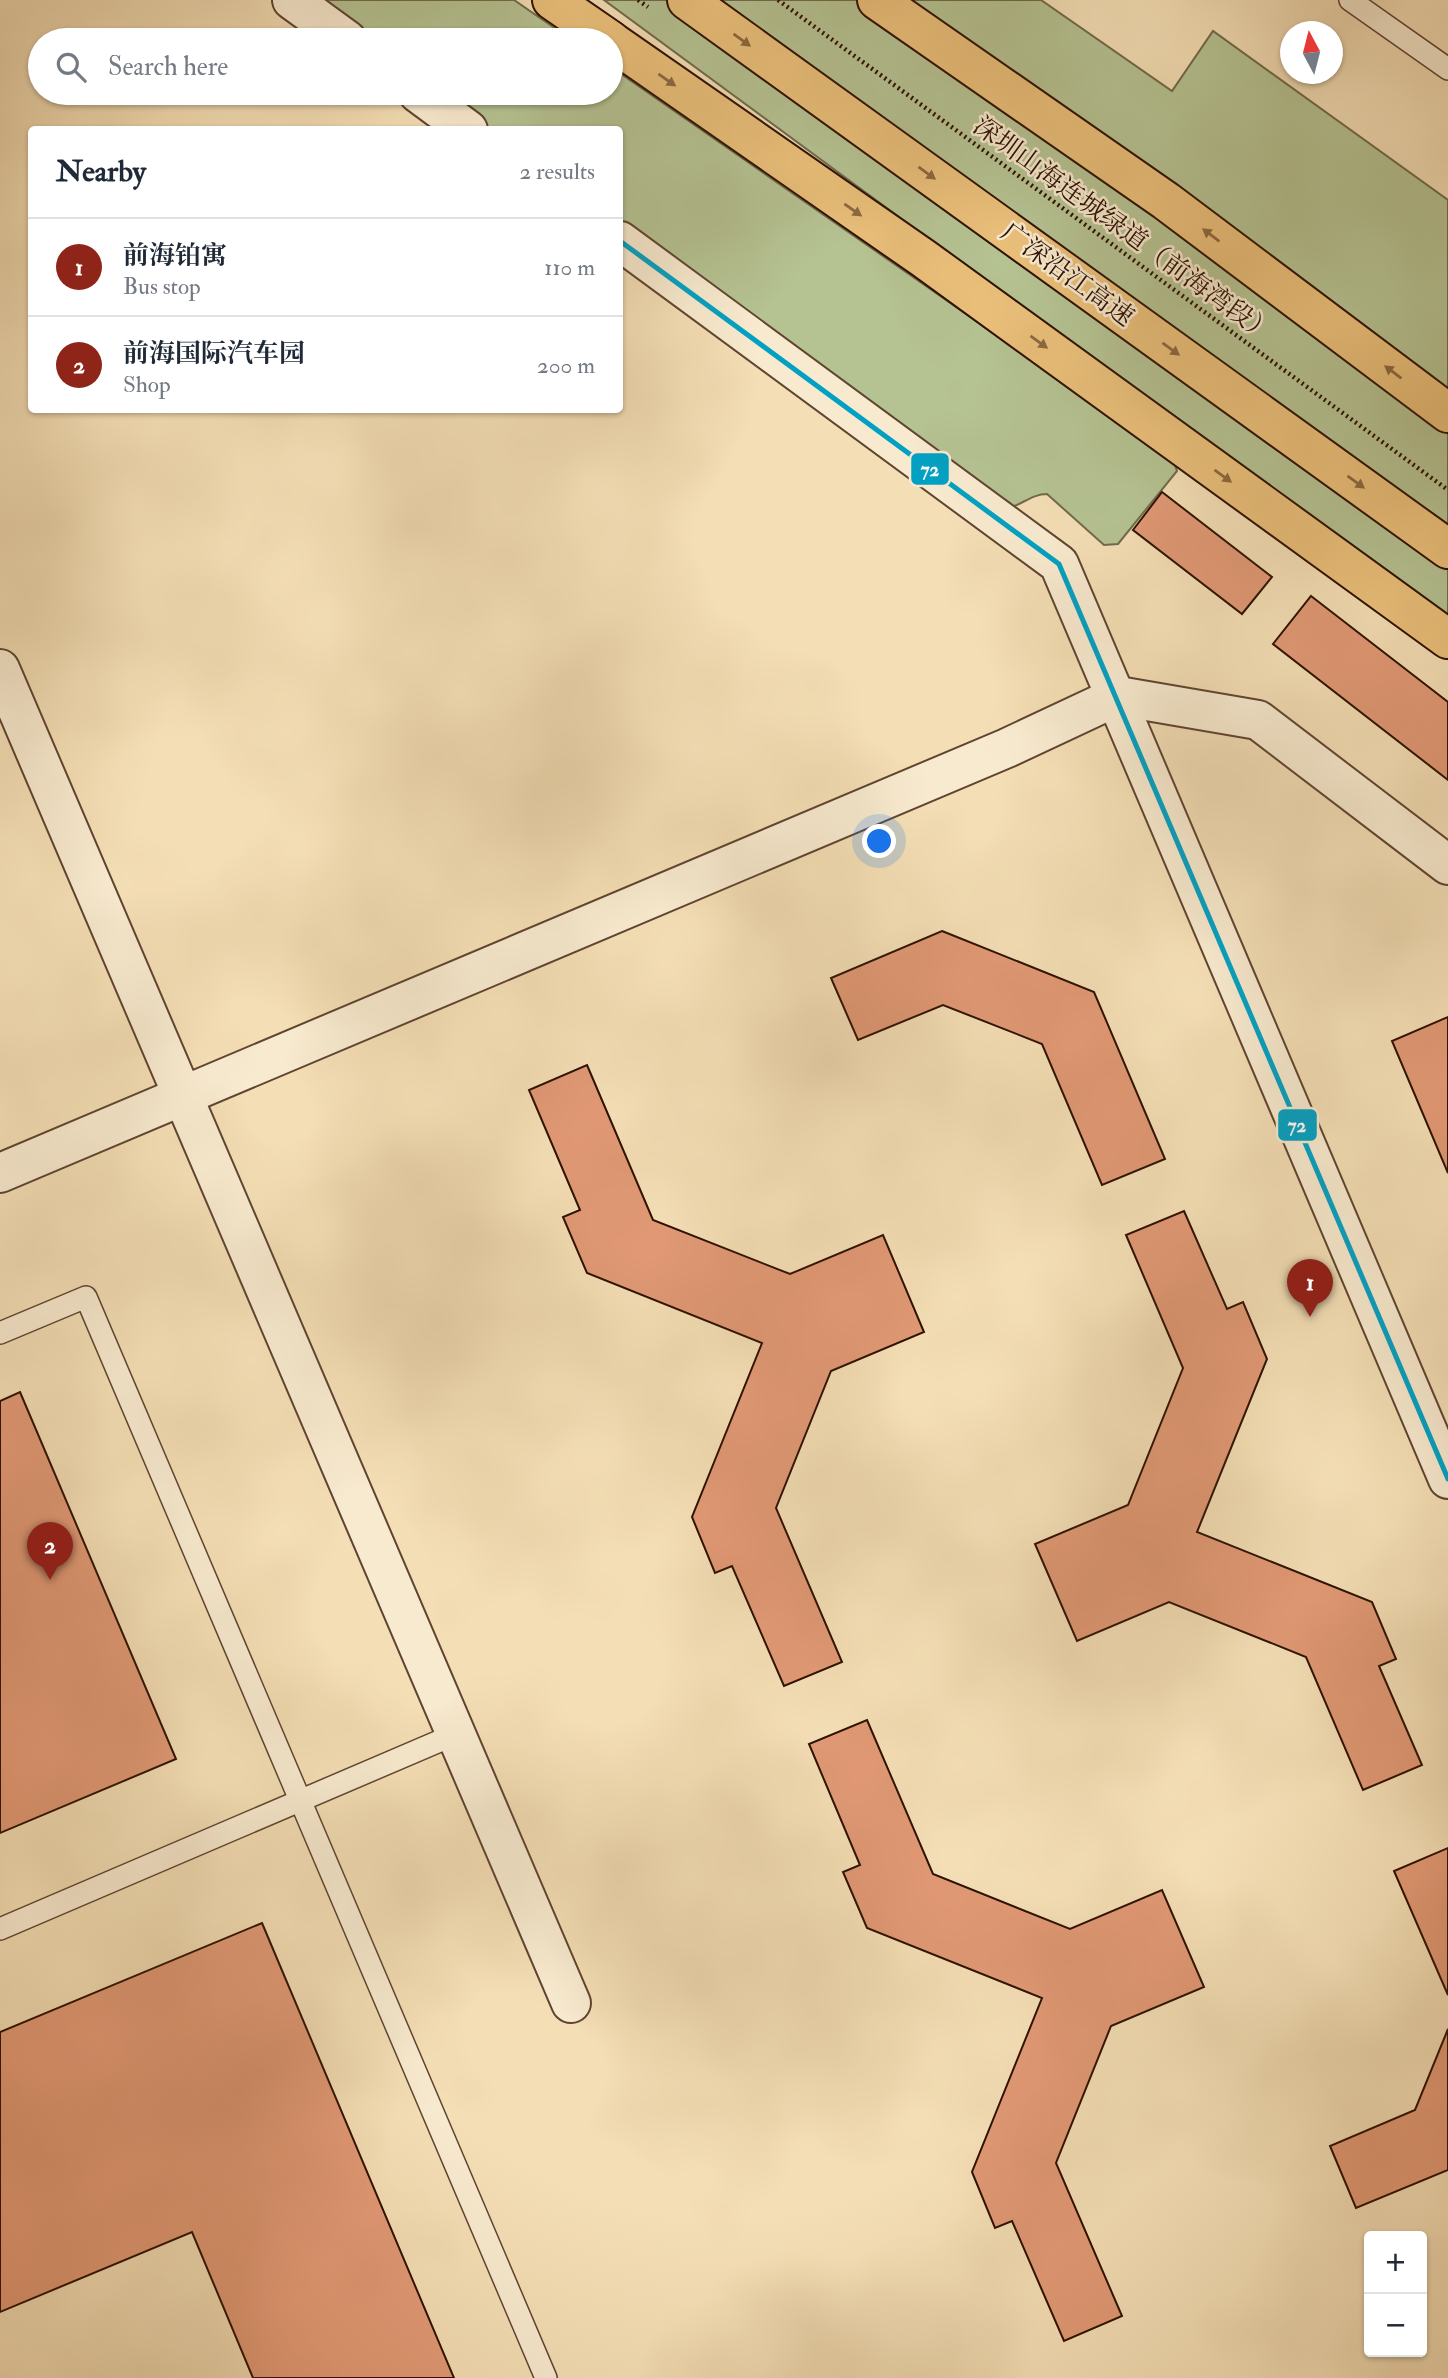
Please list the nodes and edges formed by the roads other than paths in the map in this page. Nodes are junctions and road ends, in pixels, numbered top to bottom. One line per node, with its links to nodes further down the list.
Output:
1 (292, 0): 7 (street)
2 (552, 0): 8 (highway)
3 (687, 0): 16 (highway, 广深沿江高速, one-way to 16)
4 (877, 0): 13 (highway)
5 (916, 0): 13 (highway)
6 (1350, 0): 10 (lane)
7 (330, 28)
8 (592, 28)
9 (623, 50): 17 (highway, one-way to 17)
10 (1448, 69)
11 (434, 105): 12 (street)
12 (463, 126)
13 (1166, 201): 15 (highway, one-way to 13)
14 (623, 243): 19 (street)
15 (1448, 413)
16 (1448, 549)
17 (1448, 639)
18 (0, 669): 21 (street)
19 (1118, 696): 20 (street); 21 (street); 24 (street)
20 (1448, 865)
21 (184, 1096): 22 (street); 25 (street)
22 (0, 1173)
23 (0, 1333): 26 (lane)
24 (1448, 1479)
25 (456, 1734): 26 (lane); 28 (street)
26 (300, 1800): 27 (lane); 29 (lane)
27 (0, 1929)
28 (571, 2003)
29 (546, 2378)

